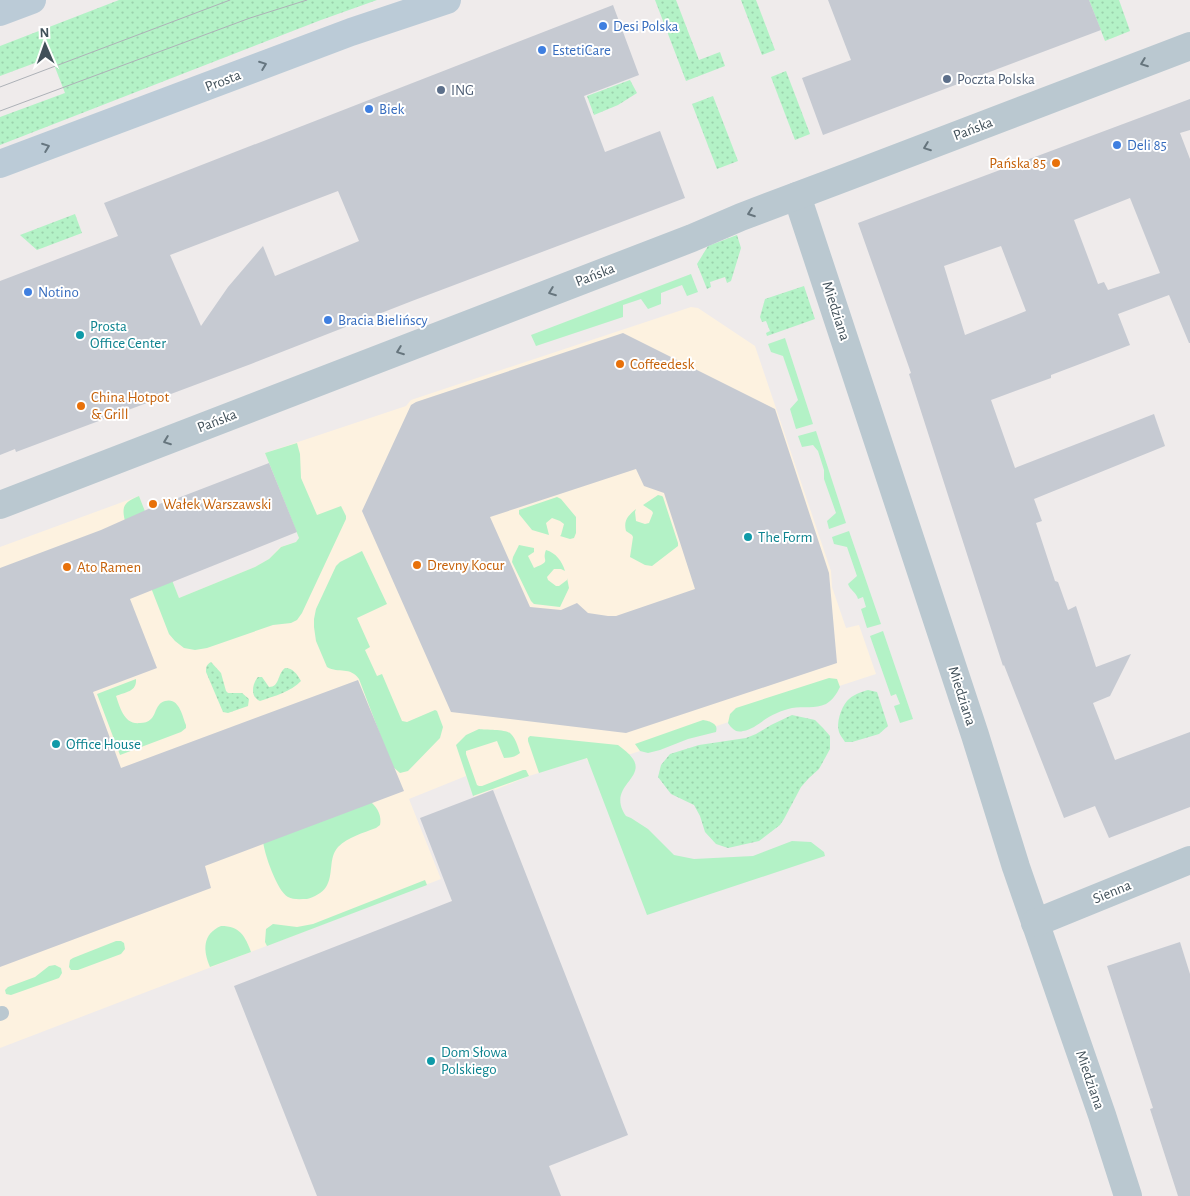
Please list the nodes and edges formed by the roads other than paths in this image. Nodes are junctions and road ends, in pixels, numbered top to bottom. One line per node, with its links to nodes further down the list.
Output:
1 (32, 0): 3 (main road)
2 (447, 0): 5 (main road, Prosta, one-way to 2)
3 (0, 12)
4 (1190, 46): 6 (street, Pańska, one-way to 6)
5 (0, 164)
6 (797, 196): 7 (street, Pańska, one-way to 7); 9 (street, Miedziana)
7 (0, 504)
8 (1190, 860): 9 (street, Sienna)
9 (1035, 923): 10 (street, Miedziana)
10 (1128, 1196)

